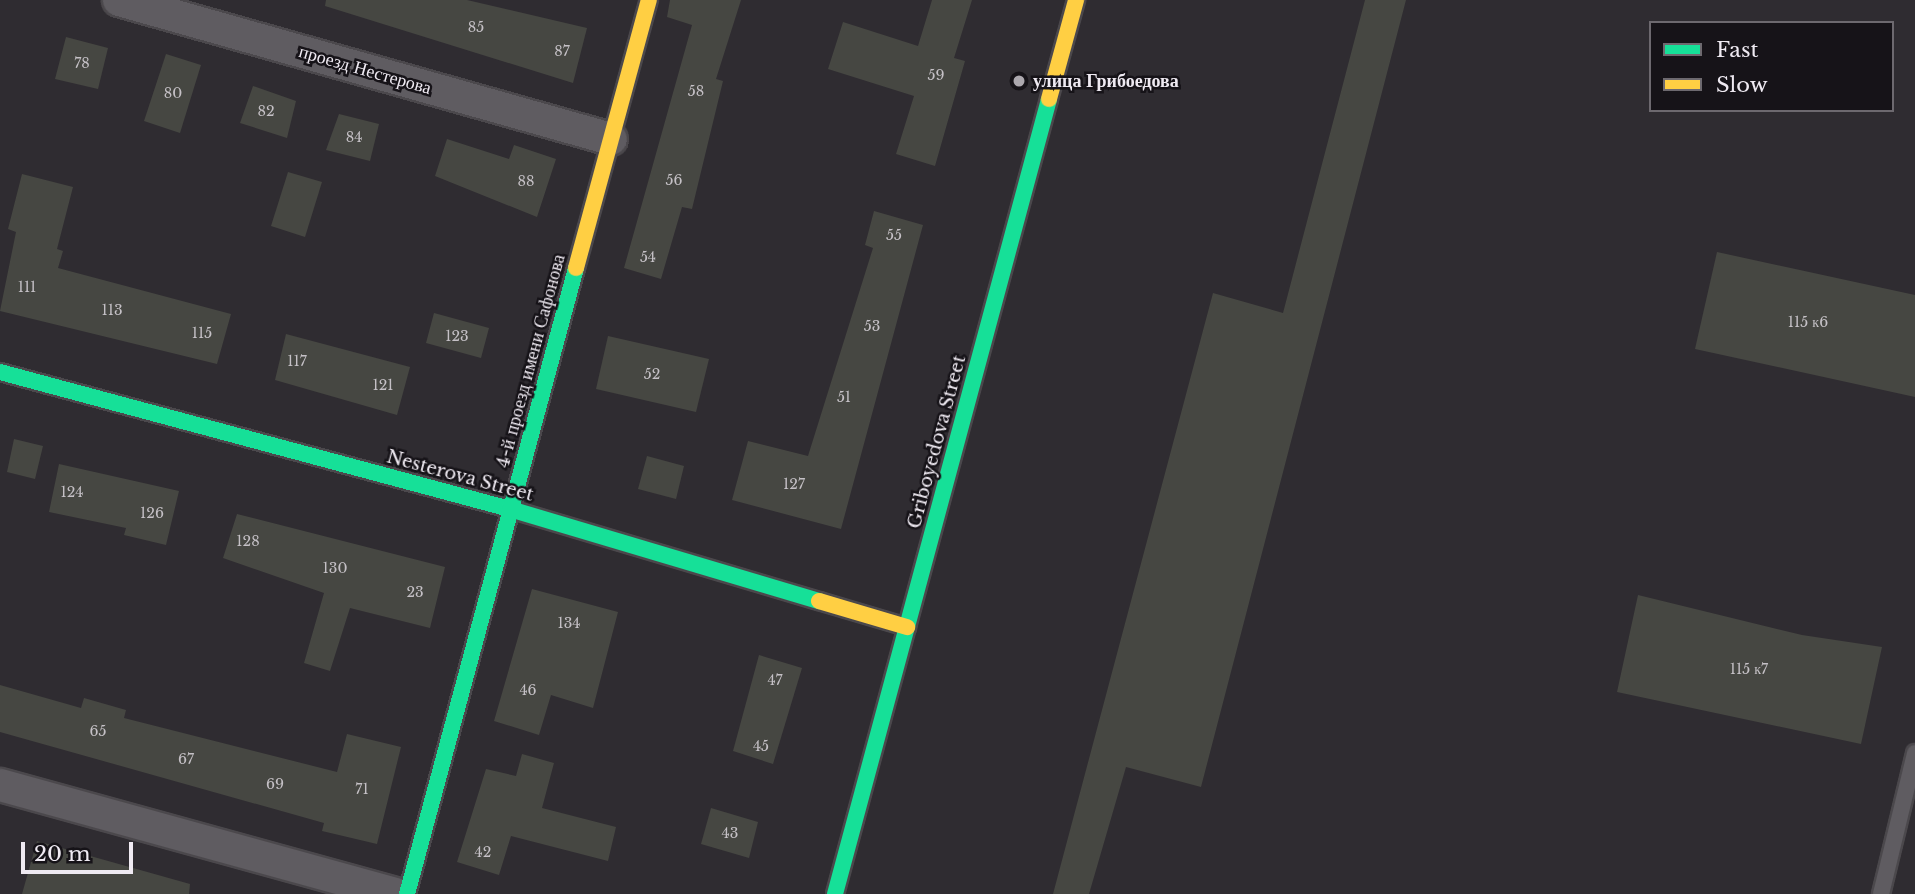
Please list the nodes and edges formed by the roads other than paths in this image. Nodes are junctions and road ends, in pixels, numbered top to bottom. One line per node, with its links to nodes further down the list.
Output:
1 (119, 0): 4 (street, проезд Нестерова)
2 (649, 0): 4 (street, 4-й проезд имени Сафонова)
3 (1076, 0): 7 (street, Griboyedova Street)
4 (611, 139): 6 (street, 4-й проезд имени Сафонова)
5 (0, 372): 6 (street, Nesterova Street)
6 (510, 509): 7 (street, Nesterova Street); 12 (street, 4-й проезд имени Сафонова)
7 (907, 627): 13 (street, Griboyedova Street)
8 (1915, 753): 10 (lane)
9 (0, 785): 11 (street)
10 (1908, 815): 14 (lane)
11 (395, 894)
12 (407, 894)
13 (835, 894)
14 (1881, 894)

